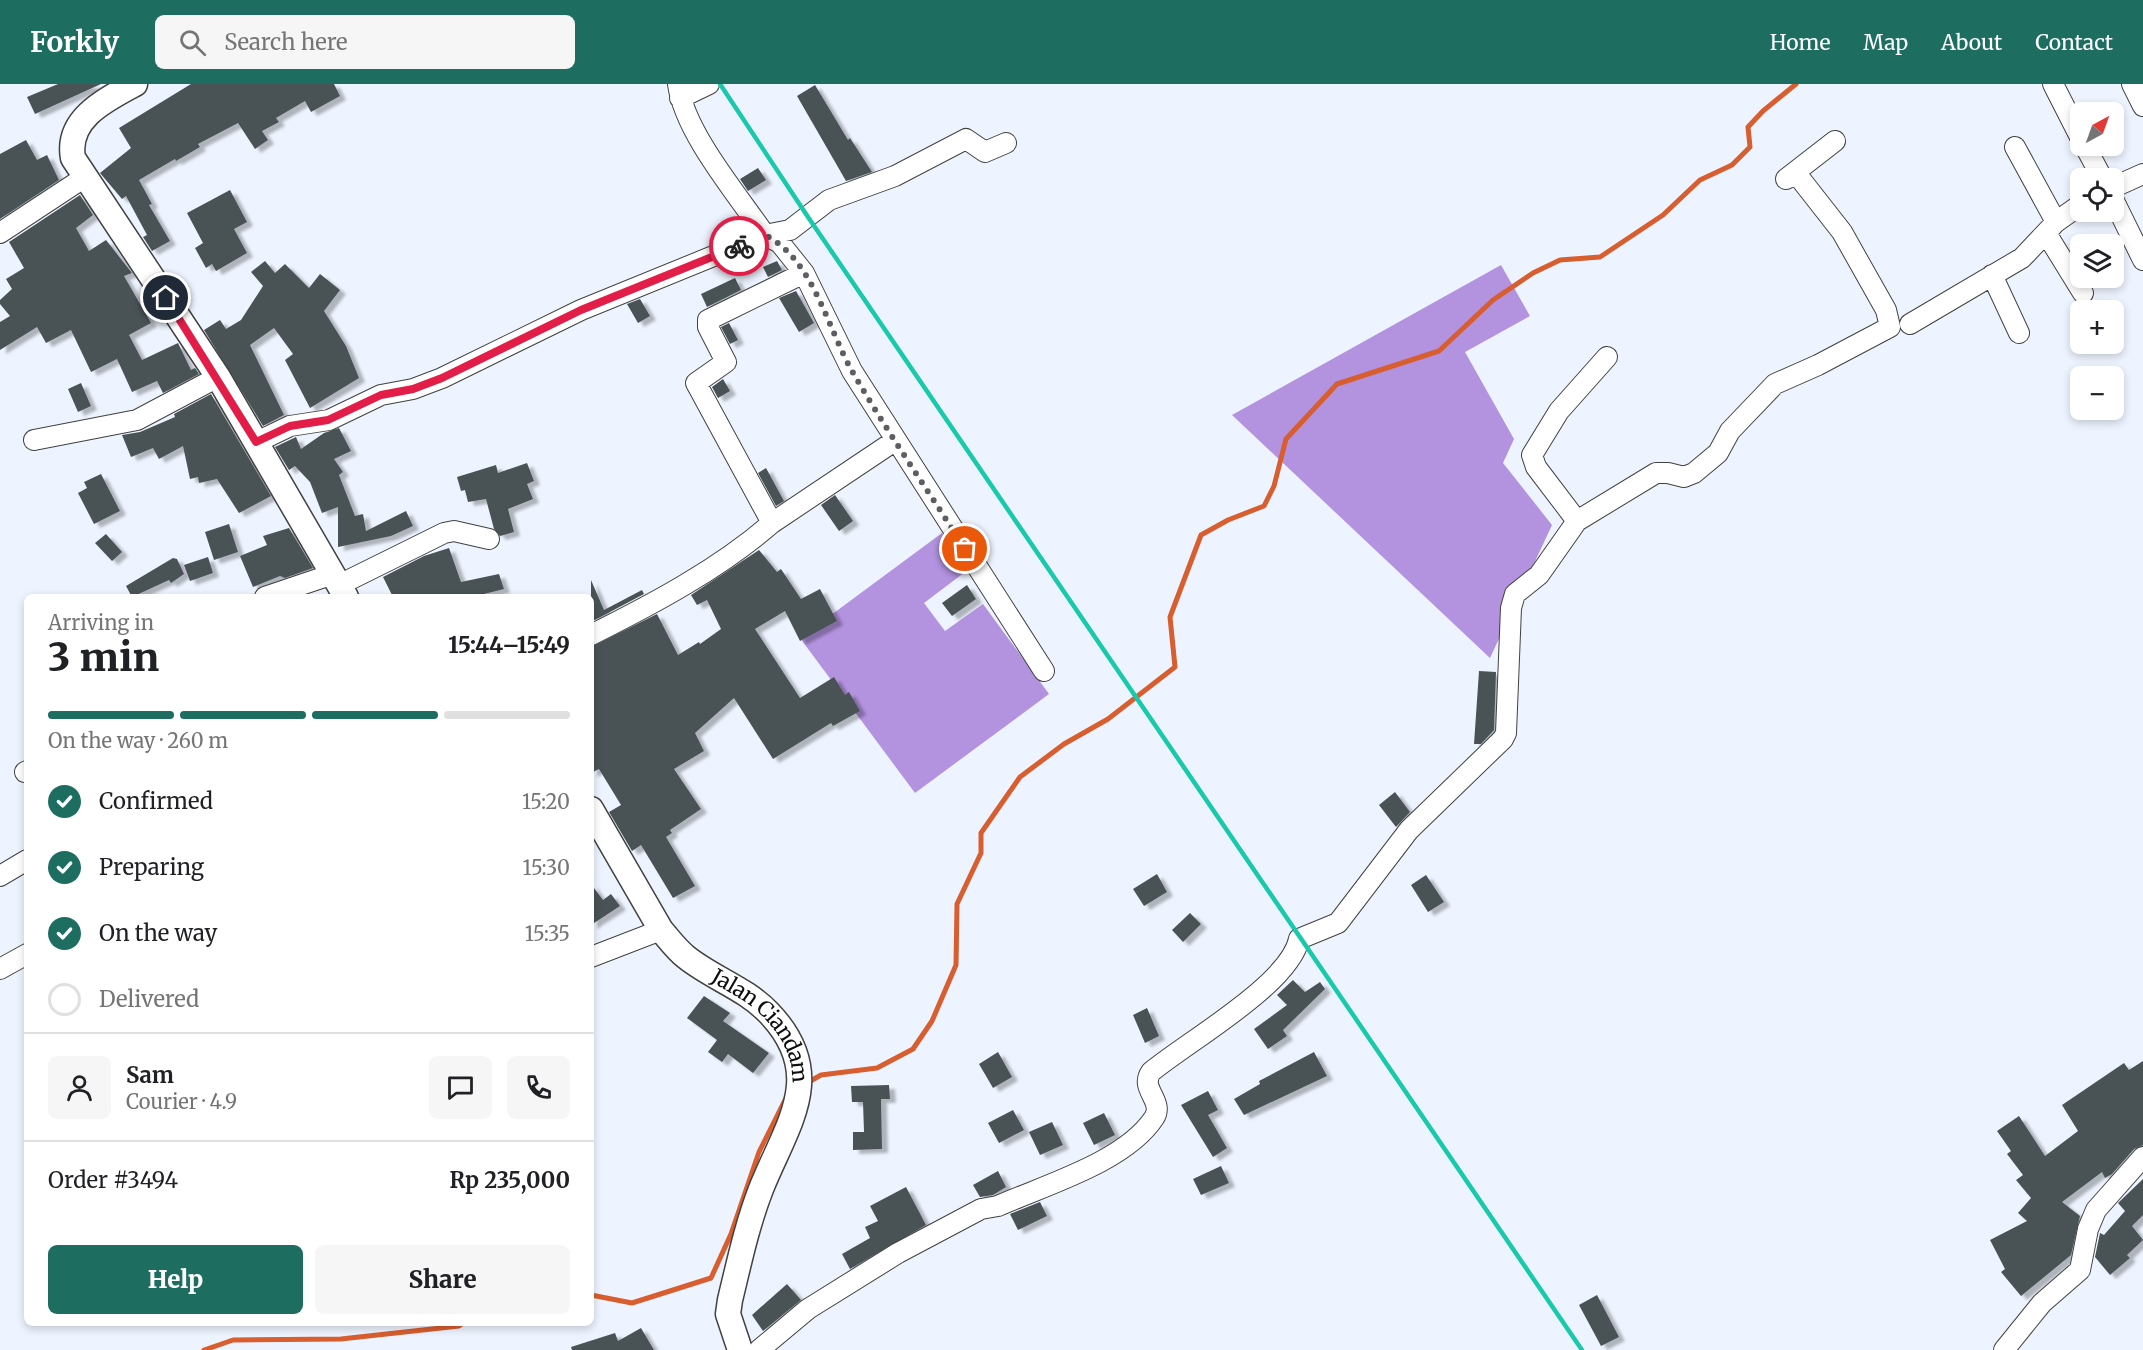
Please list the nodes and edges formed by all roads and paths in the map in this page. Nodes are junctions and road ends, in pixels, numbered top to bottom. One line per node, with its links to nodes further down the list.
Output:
1 (135, 84): 12 (street)
2 (709, 84): 5 (street)
3 (2053, 84): 7 (street)
4 (2132, 84): 6 (street)
5 (679, 91): 18 (street)
6 (2143, 106)
7 (2070, 117)
8 (1834, 141): 23 (street)
9 (1006, 143): 18 (street)
10 (2015, 147): 16 (street)
11 (2143, 174): 13 (street)
12 (85, 177): 17 (street); 26 (street)
13 (2124, 183)
14 (2070, 213): 16 (street)
15 (2124, 221): 19 (street)
16 (2051, 227): 21 (street); 22 (street)
17 (0, 233)
18 (765, 235): 20 (street); 29 (street)
19 (2143, 260)
20 (804, 273): 28 (street); 31 (street)
21 (1992, 275): 23 (street); 24 (street)
22 (2083, 293)
23 (1900, 323): 30 (street)
24 (2019, 333)
25 (1607, 357): 30 (street)
26 (218, 377): 27 (street); 29 (street)
27 (34, 440)
28 (896, 440): 31 (street); 36 (street)
29 (256, 442): 33 (street)
30 (1577, 521): 48 (street)
31 (772, 523): 35 (street)
32 (489, 539): 33 (street)
33 (339, 585): 34 (street)
34 (284, 594)
35 (594, 633)
36 (1044, 671)
37 (594, 814): 40 (street, Jalan Ciandam)
38 (24, 862): 39 (street)
39 (0, 876)
40 (661, 930): 42 (street); 45 (street, Jalan Ciandam)
41 (24, 956): 43 (street)
42 (594, 956)
43 (0, 969)
44 (2143, 1157): 49 (street)
45 (731, 1325): 46 (street); 47 (street, Jalan Ciandam)
46 (733, 1350)
47 (740, 1350)
48 (759, 1350)
49 (2004, 1350)

